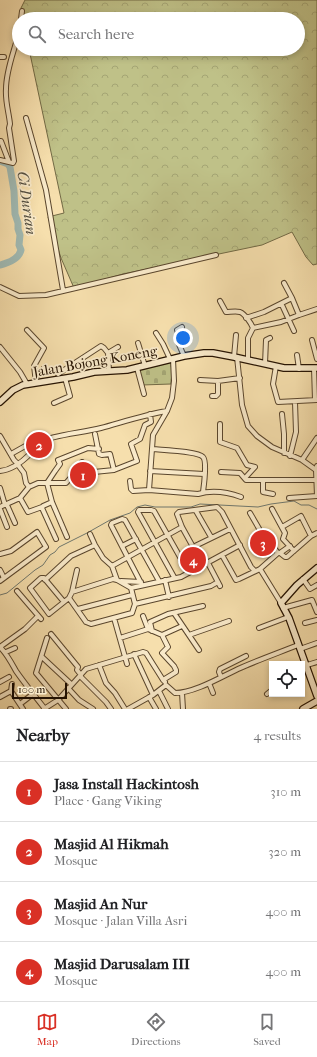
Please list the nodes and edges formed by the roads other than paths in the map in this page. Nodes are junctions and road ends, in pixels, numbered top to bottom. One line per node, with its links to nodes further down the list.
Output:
1 (12, 56): 5 (street)
2 (26, 118): 9 (street)
3 (0, 141): 5 (street)
4 (0, 160): 5 (street)
5 (9, 162)
6 (216, 255): 9 (street)
7 (284, 283): 10 (street)
8 (0, 287): 9 (street)
9 (63, 290)
10 (292, 298): 14 (street); 15 (street)
11 (220, 301): 15 (street)
12 (282, 305): 16 (street)
13 (317, 309): 14 (street)
14 (299, 315): 16 (street)
15 (246, 318): 18 (street)
16 (289, 319): 18 (street); 20 (street)
17 (182, 327): 29 (street)
18 (253, 328): 34 (street)
19 (27, 330): 46 (street)
20 (294, 331)
21 (156, 333): 33 (street)
22 (236, 335): 31 (street)
23 (270, 338): 35 (street)
24 (312, 340): 32 (street)
25 (138, 343): 36 (street)
26 (0, 347): 49 (street)
27 (118, 347): 28 (street)
28 (108, 353): 42 (street); 43 (street)
29 (184, 356): 31 (street, Jalan Bojong Koneng); 33 (street, Jalan Bojong Koneng)
30 (297, 356): 41 (street)
31 (235, 357): 34 (street, Jalan Bojong Koneng); 45 (street)
32 (317, 358)
33 (172, 359): 36 (street, Jalan Bojong Koneng); 56 (street)
34 (248, 360): 35 (street, Jalan Bojong Koneng)
35 (266, 364): 37 (street, Jalan Bojong Koneng)
36 (144, 366): 39 (street, Jalan Bojong Koneng)
37 (276, 366): 41 (street, Jalan Bojong Koneng); 54 (street)
38 (45, 367): 46 (street)
39 (137, 368): 42 (street, Jalan Bojong Koneng); 50 (street)
40 (315, 368): 41 (street, Jalan Bojong Koneng); 52 (street)
41 (299, 369)
42 (109, 371): 44 (street, Jalan Bojong Koneng)
43 (58, 374)
44 (65, 378): 46 (street, Jalan Bojong Koneng); 55 (street)
45 (240, 378): 48 (street); 65 (street)
46 (35, 380): 49 (street, Jalan Bojong Koneng)
47 (200, 380): 48 (street)
48 (218, 381): 51 (street)
49 (27, 384): 53 (street, Jalan Bojong Koneng)
50 (144, 394)
51 (212, 396)
52 (316, 400): 54 (street)
53 (0, 402)
54 (295, 402): 68 (street)
55 (54, 403)
56 (167, 411): 57 (street); 63 (street)
57 (150, 414): 66 (street); 73 (street)
58 (282, 414): 65 (street)
59 (220, 424): 79 (street)
60 (96, 434): 64 (street)
61 (0, 436): 66 (street)
62 (316, 441): 69 (street)
63 (153, 449): 75 (street); 78 (street)
64 (99, 452): 73 (street); 83 (street)
65 (284, 453): 68 (street)
66 (11, 454): 71 (street)
67 (30, 454): 71 (street)
68 (290, 456): 69 (street)
69 (302, 460): 72 (street)
70 (82, 462): 76 (street)
71 (18, 464): 74 (street); 84 (street)
72 (316, 468): 81 (street)
73 (114, 470): 76 (street)
74 (0, 471)
75 (150, 471): 78 (street); 86 (street)
76 (84, 472): 83 (street)
77 (220, 472): 79 (street)
78 (204, 474): 87 (street)
79 (245, 478): 80 (street)
80 (263, 480): 81 (street); 88 (street)
81 (316, 480): 89 (street)
82 (130, 481): 86 (street)
83 (47, 484): 84 (street); 93 (street)
84 (29, 487): 91 (street)
85 (0, 488): 94 (street)
86 (149, 490): 87 (street)
87 (203, 492): 90 (street)
88 (274, 494)
89 (317, 496): 92 (street)
90 (241, 497)
91 (20, 498): 94 (street); 95 (street)
92 (289, 498)
93 (52, 502): 95 (street); 109 (street)
94 (6, 505): 96 (street); 100 (street)
95 (42, 507): 111 (street)
96 (0, 508): 101 (street)
97 (272, 509): 103 (street)
98 (196, 511): 102 (street); 104 (street); 110 (street)
99 (250, 513): 114 (street)
100 (15, 523)
101 (7, 527)
102 (182, 527): 107 (street); 119 (street)
103 (282, 527): 108 (street); 118 (street)
104 (230, 529): 110 (street); 116 (street)
105 (317, 533): 108 (street)
106 (90, 534): 115 (street)
107 (167, 535): 113 (street); 113 (street); 128 (street)
108 (311, 536): 121 (street)
109 (67, 537)
110 (211, 538): 119 (street)
111 (56, 539)
112 (136, 539): 117 (street); 117 (street); 120 (street)
113 (155, 542): 120 (street); 137 (street)
114 (269, 542): 122 (street); 124 (street)
115 (95, 545): 130 (street); 140 (street)
116 (240, 545): 126 (street); 135 (street)
117 (122, 546): 127 (street)
118 (290, 546): 121 (street); 124 (street)
119 (193, 547): 123 (street)
120 (142, 549): 127 (street); 143 (street)
121 (294, 551): 124 (street)
122 (257, 552)
123 (197, 553): 128 (street); 129 (street)
124 (279, 553): 132 (street)
125 (0, 554): 138 (street)
126 (222, 555): 129 (street); 135 (street)
127 (128, 557): 130 (street); 144 (street)
128 (182, 560): 136 (street)
129 (205, 564): 136 (street); 150 (street)
130 (112, 566): 142 (street)
131 (317, 568): 139 (street)
132 (260, 569): 135 (street); 154 (street)
133 (0, 570): 138 (street)
134 (77, 570): 148 (street)
135 (255, 571)
136 (189, 573): 137 (street)
137 (174, 578): 141 (street)
138 (2, 579)
139 (303, 579): 145 (street); 154 (street)
140 (45, 580): 151 (street); 151 (street)
141 (165, 580): 143 (street); 150 (street)
142 (119, 581): 144 (street); 146 (street); 148 (street)
143 (158, 581): 144 (street)
144 (141, 584): 146 (street)
145 (317, 585)
146 (130, 588): 149 (street)
147 (17, 591): 173 (street)
148 (71, 595): 151 (street); 155 (street)
149 (132, 595): 152 (street); 155 (street)
150 (169, 596): 152 (street)
151 (64, 602)
152 (135, 604): 160 (street)
153 (204, 606): 157 (street)
154 (282, 606): 156 (street); 159 (street)
155 (78, 609): 160 (street)
156 (317, 612)
157 (174, 613): 164 (street); 166 (street)
158 (143, 616): 166 (street)
159 (288, 617): 165 (street); 174 (street)
160 (114, 618): 171 (street)
161 (317, 620): 163 (street)
162 (229, 621): 169 (street)
163 (305, 623)
164 (182, 626): 168 (street); 169 (street)
165 (259, 628)
166 (150, 630): 168 (street); 171 (street)
167 (52, 634): 187 (street)
168 (162, 635): 190 (street)
169 (189, 635): 176 (street)
170 (47, 638): 180 (street)
171 (120, 638): 181 (street)
172 (317, 642): 174 (street)
173 (0, 647): 177 (street)
174 (299, 647): 182 (street); 189 (street)
175 (15, 648): 177 (street)
176 (199, 650)
177 (6, 652): 200 (street)
178 (134, 654): 181 (street); 190 (street); 201 (street)
179 (246, 656): 189 (street)
180 (42, 657): 195 (street); 204 (street)
181 (124, 657): 184 (street); 185 (street)
182 (304, 661)
183 (317, 662): 186 (street)
184 (127, 664)
185 (99, 665): 187 (street); 213 (street)
186 (305, 665): 202 (street)
187 (80, 675): 195 (street); 212 (street)
188 (9, 676): 191 (street)
189 (221, 677): 192 (street)
190 (163, 680): 194 (street)
191 (0, 682)
192 (208, 683): 198 (street); 199 (street)
193 (12, 684): 196 (street)
194 (166, 685): 197 (street); 198 (street)
195 (69, 686): 204 (street); 211 (street)
196 (11, 691): 203 (street); 206 (street)
197 (158, 691): 201 (street); 216 (street)
198 (182, 693): 217 (street)
199 (213, 693)
200 (33, 694): 206 (street); 209 (street)
201 (151, 696): 207 (street); 215 (street)
202 (317, 696)
203 (0, 698)
204 (58, 700): 209 (street); 210 (street)
205 (317, 701): 218 (street)
206 (20, 704): 208 (street)
207 (137, 707): 214 (street)
208 (24, 709)
209 (45, 709)
210 (66, 709)
211 (93, 709)
212 (111, 709)
213 (125, 709)
214 (128, 709)
215 (156, 709)
216 (168, 709)
217 (183, 709)
218 (303, 709)

